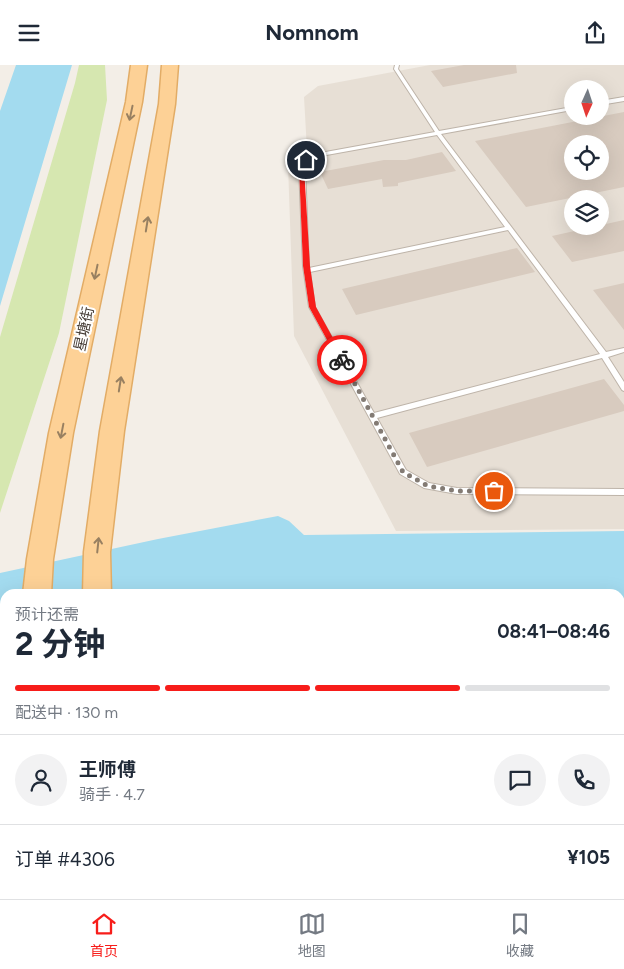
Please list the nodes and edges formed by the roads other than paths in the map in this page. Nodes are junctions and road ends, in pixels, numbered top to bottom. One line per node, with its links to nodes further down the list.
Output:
1 (139, 65): 15 (main road, 星塘街, one-way to 15)
2 (170, 65): 16 (main road, one-way to 2)
3 (397, 65): 7 (lane)
4 (624, 99): 5 (lane)
5 (609, 102)
6 (564, 109): 7 (lane)
7 (438, 133): 8 (lane); 9 (lane)
8 (509, 228): 9 (lane); 11 (lane)
9 (307, 271): 13 (lane)
10 (624, 350): 11 (lane)
11 (604, 355): 12 (lane); 13 (lane)
12 (624, 388)
13 (372, 416): 14 (lane)
14 (624, 492)
15 (37, 589)
16 (97, 589)

